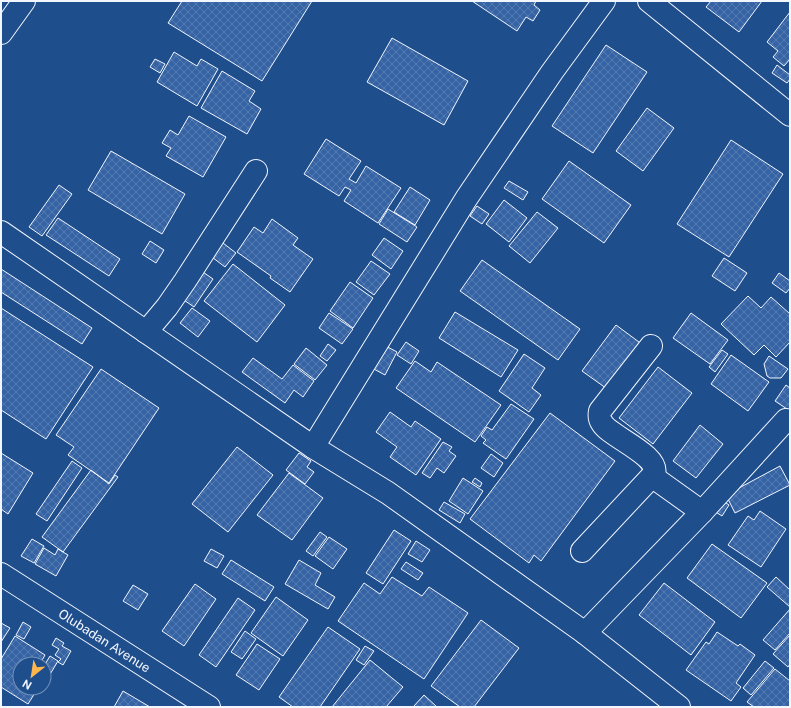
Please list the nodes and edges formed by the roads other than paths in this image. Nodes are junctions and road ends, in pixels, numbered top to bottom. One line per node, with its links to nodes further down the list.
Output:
1 (24, 1): 4 (street)
2 (604, 1): 11 (street)
3 (649, 1): 5 (street)
4 (1, 33)
5 (790, 115)
6 (256, 171): 8 (street)
7 (1, 232): 8 (street)
8 (146, 332): 11 (street)
9 (651, 346): 12 (street)
10 (786, 420): 13 (street)
11 (313, 447): 16 (street)
12 (653, 477): 13 (street); 14 (street)
13 (702, 512): 16 (street)
14 (582, 551)
15 (1, 574): 17 (street, Olubadan Avenue)
16 (585, 633): 18 (street)
17 (209, 707)
18 (679, 707)

